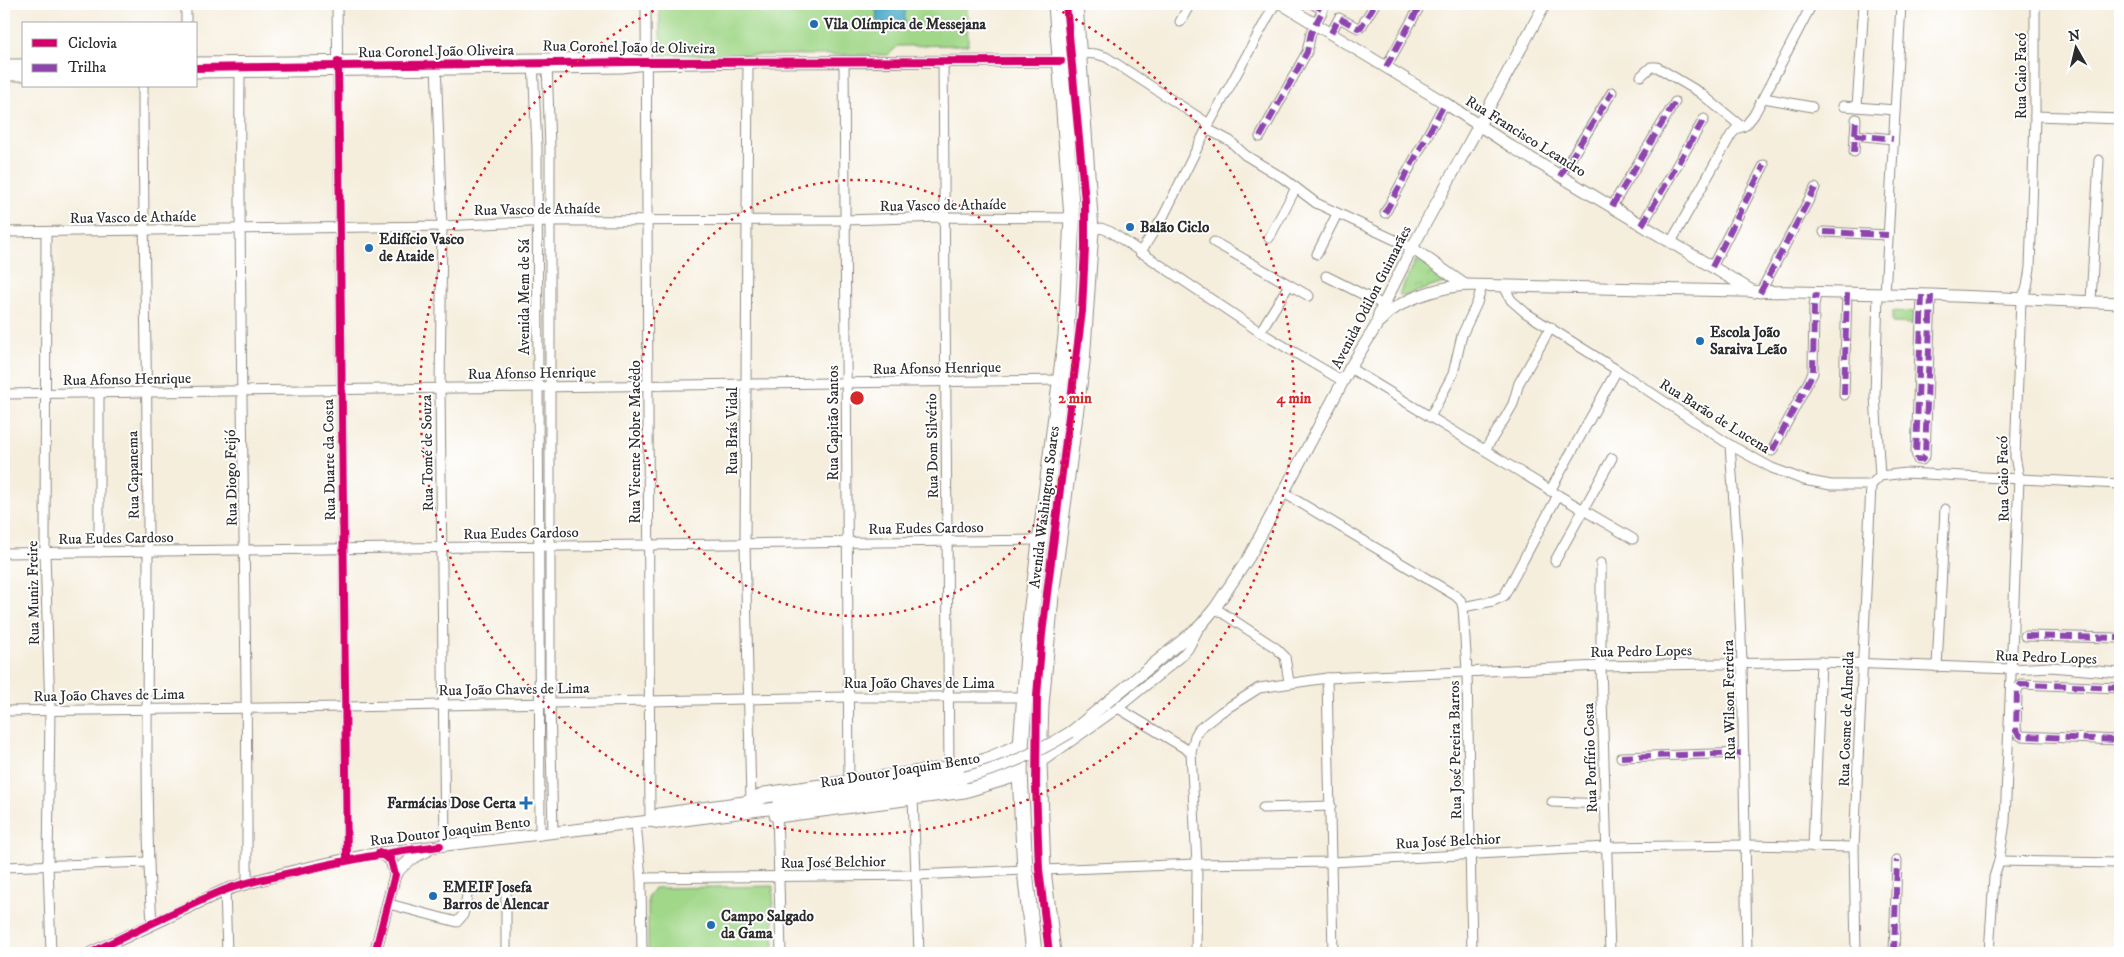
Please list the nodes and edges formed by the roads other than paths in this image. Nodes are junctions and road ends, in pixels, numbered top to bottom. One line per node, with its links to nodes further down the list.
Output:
1 (186, 4): 17 (street)
2 (337, 4): 33 (street, Rua Duarte da Costa)
3 (646, 4): 29 (street, Rua Vicente Nobre Macêdo)
4 (1056, 4): 24 (highway, Avenida Washington Soares)
5 (1075, 4): 21 (highway, Avenida Washington Soares)
6 (1275, 4): 53 (street)
7 (1282, 4): 19 (main road, Rua Francisco Leandro)
8 (1313, 4): 19 (street)
9 (1375, 4): 20 (street)
10 (1421, 4): 34 (street)
11 (1812, 4): 42 (street)
12 (1864, 4): 46 (street)
13 (1901, 4): 48 (street)
14 (2035, 4): 49 (street, Rua Caio Facó)
15 (1188, 5): 18 (street)
16 (1543, 5): 54 (main road, Avenida Odilon Guimarães)
17 (186, 22)
18 (1180, 22)
19 (1316, 24): 20 (main road, Rua Francisco Leandro); 57 (street)
20 (1331, 33): 34 (main road, Rua Francisco Leandro)
21 (1080, 53): 53 (street); 82 (highway, Avenida Washington Soares)
22 (844, 61): 23 (main road, Rua Coronel João de Oliveira); 25 (main road, Rua Coronel João de Oliveira); 72 (street, Rua Capitão Santos)
23 (943, 61): 24 (main road, Rua Coronel João de Oliveira); 70 (street, Rua Dom Silvério)
24 (1061, 61): 71 (highway, Avenida Washington Soares)
25 (748, 62): 29 (main road, Rua Coronel João de Oliveira); 76 (street, Rua Brás Vidal)
26 (198, 63): 33 (main road, Rua Coronel João de Oliveira)
27 (533, 64): 28 (main road, Rua Coronel João de Oliveira); 32 (main road, Rua Coronel João de Oliveira); 59 (street, Avenida Mem de Sá)
28 (547, 64): 29 (main road, Rua Coronel João de Oliveira); 60 (street, Avenida Mem de Sá)
29 (646, 64): 75 (street, Rua Vicente Nobre Macêdo)
30 (4, 65): 31 (main road)
31 (22, 65)
32 (436, 65): 33 (main road, Rua Coronel João de Oliveira); 78 (street, Rua Tomé de Souza)
33 (338, 66): 36 (main road, Rua Coronel João de Oliveira); 79 (street, Rua Duarte da Costa)
34 (1386, 67): 44 (main road, Rua Francisco Leandro)
35 (198, 72): 36 (main road, Rua Coronel João de Oliveira)
36 (240, 72): 80 (street, Rua Diogo Feijó)
37 (4, 75): 38 (main road)
38 (22, 75)
39 (1642, 76): 55 (street)
40 (142, 88): 81 (street, Rua Capanema)
41 (1612, 92): 64 (street)
42 (1764, 98): 47 (street); 55 (street)
43 (1675, 102): 67 (street)
44 (1445, 103): 54 (main road, Rua Francisco Leandro); 68 (street)
45 (1843, 106): 46 (street)
46 (1857, 107): 48 (street)
47 (1812, 108)
48 (1895, 110): 58 (street)
49 (2035, 116): 52 (street); 106 (street, Rua Caio Facó)
50 (1704, 119): 77 (street)
51 (1856, 119): 56 (street)
52 (2120, 119)
53 (1208, 126): 65 (street); 91 (street)
54 (1479, 127): 64 (main road, Rua Francisco Leandro); 90 (main road, Avenida Odilon Guimarães)
55 (1742, 127): 89 (street)
56 (1855, 135): 58 (street); 61 (street)
57 (1260, 137)
58 (1893, 139): 86 (street)
59 (538, 148): 60 (street); 73 (street, Avenida Mem de Sá)
60 (550, 148): 74 (street, Avenida Mem de Sá)
61 (1854, 152)
62 (2099, 160): 107 (street)
63 (1764, 165): 93 (street)
64 (1560, 176): 67 (main road, Rua Francisco Leandro)
65 (1296, 188): 69 (street); 87 (street)
66 (1815, 188): 100 (street)
67 (1612, 206): 77 (main road, Rua Francisco Leandro)
68 (1385, 213)
69 (1337, 214): 90 (street); 92 (street)
70 (944, 217): 71 (street, Rua Vasco de Athaíde); 72 (street, Rua Vasco de Athaíde); 123 (street, Rua Dom Silvério)
71 (1072, 218): 122 (highway, Avenida Washington Soares)
72 (845, 220): 76 (street, Rua Vasco de Athaíde); 125 (street, Rua Capitão Santos)
73 (538, 221): 74 (street, Rua Vasco de Athaíde); 78 (street, Rua Vasco de Athaíde); 110 (street, Avenida Mem de Sá)
74 (550, 221): 75 (street, Rua Vasco de Athaíde); 111 (street, Avenida Mem de Sá)
75 (648, 221): 76 (street, Rua Vasco de Athaíde); 127 (street, Rua Vicente Nobre Macêdo)
76 (747, 221): 126 (street, Rua Brás Vidal)
77 (1642, 225): 89 (main road, Rua Francisco Leandro)
78 (442, 226): 79 (street, Rua Vasco de Athaíde); 130 (street, Rua Tomé de Souza)
79 (339, 227): 80 (street, Rua Vasco de Athaíde); 131 (street, Rua Duarte da Costa)
80 (239, 229): 81 (street, Rua Vasco de Athaíde); 132 (street, Rua Diogo Feijó)
81 (143, 230): 84 (street, Rua Vasco de Athaíde); 134 (street, Rua Capanema)
82 (1091, 231): 91 (street); 208 (highway, Avenida Washington Soares)
83 (4, 232): 84 (street, Rua Vasco de Athaíde)
84 (46, 232): 136 (street, Rua Muniz Freire)
85 (1824, 232): 86 (street)
86 (1888, 235): 103 (street)
87 (1269, 238)
88 (1214, 242): 95 (street)
89 (1671, 242): 93 (main road, Rua Francisco Leandro)
90 (1412, 248): 96 (main road); 109 (main road, Avenida Odilon Guimarães)
91 (1140, 253): 117 (street)
92 (1317, 254)
93 (1716, 269): 99 (main road); 100 (main road, Rua Francisco Leandro)
94 (1326, 276): 109 (street)
95 (1289, 285): 105 (street); 117 (street)
96 (1465, 285): 97 (main road); 113 (main road)
97 (1482, 286): 98 (main road); 138 (street)
98 (1504, 286): 99 (main road); 114 (street, Rua Barão de Lucena)
99 (1710, 291): 100 (main road)
100 (1758, 293): 101 (main road)
101 (1816, 293): 102 (main road); 141 (street)
102 (1846, 293): 103 (main road); 137 (street)
103 (1881, 294): 104 (main road); 145 (street)
104 (1927, 295): 106 (main road); 112 (street)
105 (1309, 296)
106 (2021, 300): 107 (main road); 146 (street, Rua Caio Facó)
107 (2091, 302): 108 (main road)
108 (2120, 303)
109 (1384, 305): 113 (main road, Avenida Odilon Guimarães)
110 (538, 310): 111 (street); 129 (street, Avenida Mem de Sá)
111 (550, 310): 128 (street, Avenida Mem de Sá)
112 (1926, 318): 115 (street); 116 (street)
113 (1376, 326): 120 (main road, Avenida Odilon Guimarães)
114 (1551, 327): 121 (street, Rua Barão de Lucena); 140 (street)
115 (1920, 331): 116 (street); 118 (street)
116 (1930, 331): 119 (street)
117 (1260, 332): 124 (street)
118 (1919, 365): 119 (street); 119 (street)
119 (1929, 366)
120 (1350, 368): 124 (main road, Avenida Odilon Guimarães); 138 (street)
121 (1618, 370): 139 (street, Rua Barão de Lucena); 150 (street)
122 (1060, 380): 123 (street, Rua Afonso Henrique); 154 (highway, Avenida Washington Soares)
123 (946, 381): 125 (street, Rua Afonso Henrique); 155 (street, Rua Dom Silvério)
124 (1344, 381): 149 (main road, Avenida Odilon Guimarães)
125 (846, 383): 126 (street, Rua Afonso Henrique); 156 (street, Rua Capitão Santos)
126 (746, 384): 127 (street, Rua Afonso Henrique); 157 (street, Rua Brás Vidal)
127 (648, 385): 128 (street, Rua Afonso Henrique); 158 (street, Rua Vicente Nobre Macêdo)
128 (551, 386): 129 (street, Rua Afonso Henrique); 144 (street, Avenida Mem de Sá)
129 (538, 387): 130 (street, Rua Afonso Henrique); 143 (street, Avenida Mem de Sá)
130 (440, 388): 131 (street, Rua Afonso Henrique); 161 (street, Rua Tomé de Souza)
131 (342, 389): 132 (street, Rua Afonso Henrique); 162 (street, Rua Duarte da Costa)
132 (243, 390): 134 (street, Rua Afonso Henrique); 163 (street, Rua Diogo Feijó)
133 (99, 392): 134 (street, Rua Afonso Henrique); 136 (street, Rua Afonso Henrique); 164 (street)
134 (145, 392): 165 (street, Rua Capanema)
135 (4, 394): 136 (street, Rua Afonso Henrique)
136 (46, 394): 167 (street, Rua Muniz Freire)
137 (1844, 395)
138 (1430, 417): 140 (street)
139 (1730, 446): 148 (street, Rua Barão de Lucena); 178 (street, Rua Wilson Ferreira)
140 (1484, 450): 150 (street)
141 (1772, 451)
142 (1612, 458): 152 (street)
143 (539, 467): 144 (street); 160 (street, Avenida Mem de Sá)
144 (551, 467): 159 (street, Avenida Mem de Sá)
145 (1880, 476): 146 (street); 148 (street)
146 (2019, 478): 147 (street); 182 (street, Rua Caio Facó)
147 (2120, 484)
148 (1871, 485): 179 (street, Rua Cosme de Almeida)
149 (1284, 493): 170 (street); 171 (main road, Avenida Odilon Guimarães)
150 (1554, 493): 152 (street); 170 (street)
151 (1945, 509): 181 (street)
152 (1582, 510): 153 (street); 168 (street)
153 (1633, 539)
154 (1039, 540): 155 (street, Rua Eudes Cardoso); 190 (highway, Avenida Washington Soares)
155 (947, 542): 156 (street, Rua Eudes Cardoso); 189 (street, Rua Dom Silvério)
156 (847, 543): 157 (street, Rua Eudes Cardoso); 188 (street, Rua Capitão Santos)
157 (745, 544): 158 (street, Rua Eudes Cardoso); 191 (street, Rua Brás Vidal)
158 (649, 545): 159 (street, Rua Eudes Cardoso); 192 (street, Rua Vicente Nobre Macêdo)
159 (550, 546): 160 (street, Rua Eudes Cardoso); 174 (street, Avenida Mem de Sá)
160 (540, 547): 161 (street, Rua Eudes Cardoso); 173 (street, Avenida Mem de Sá)
161 (442, 548): 162 (street, Rua Eudes Cardoso); 195 (street, Rua Tomé de Souza)
162 (343, 549): 163 (street, Rua Eudes Cardoso); 197 (street, Rua Duarte da Costa)
163 (246, 550): 165 (street, Rua Eudes Cardoso); 196 (street, Rua Diogo Feijó)
164 (99, 552): 165 (street, Rua Eudes Cardoso); 167 (street, Rua Eudes Cardoso)
165 (148, 552): 198 (street, Rua Capanema)
166 (4, 553): 167 (street, Rua Eudes Cardoso)
167 (45, 553): 200 (street, Rua Muniz Freire)
168 (1555, 561)
169 (1601, 563): 180 (street, Rua Porfírio Costa)
170 (1463, 607): 183 (street, Rua José Pereira Barros)
171 (1216, 608): 172 (main road, Avenida Odilon Guimarães); 186 (street)
172 (1201, 625): 199 (street, Avenida Odilon Guimarães); 202 (main road, Avenida Odilon Guimarães)
173 (538, 626): 174 (street); 193 (street, Avenida Mem de Sá)
174 (551, 626): 194 (street, Avenida Mem de Sá)
175 (2025, 636): 176 (street)
176 (2120, 638)
177 (1821, 662): 178 (street, Rua Pedro Lopes); 179 (street, Rua Pedro Lopes); 228 (street)
178 (1742, 663): 180 (street, Rua Pedro Lopes); 206 (street, Rua Wilson Ferreira)
179 (1861, 664): 181 (street, Rua Pedro Lopes); 229 (street, Rua Cosme de Almeida)
180 (1601, 666): 183 (street, Rua Pedro Lopes); 217 (street, Rua Porfírio Costa)
181 (1937, 667): 182 (street, Rua Pedro Lopes)
182 (2012, 669): 184 (street, Rua Pedro Lopes); 234 (street, Rua Caio Facó)
183 (1467, 670): 185 (street, Rua Pedro Lopes); 231 (street, Rua José Pereira Barros)
184 (2120, 673)
185 (1327, 678): 186 (street, Rua Pedro Lopes); 218 (street)
186 (1289, 682): 205 (street, Rua Pedro Lopes)
187 (2120, 688): 203 (street)
188 (848, 697): 189 (street, Rua João Chaves de Lima); 191 (street, Rua João Chaves de Lima); 213 (street, Rua Capitão Santos)
189 (947, 697): 190 (street, Rua João Chaves de Lima); 209 (street, Rua Dom Silvério)
190 (1024, 697): 204 (highway, Avenida Washington Soares)
191 (749, 698): 192 (street, Rua João Chaves de Lima); 215 (street, Rua Brás Vidal)
192 (650, 701): 194 (street, Rua João Chaves de Lima); 221 (street, Rua Vicente Nobre Macêdo)
193 (540, 702): 194 (street, Rua João Chaves de Lima); 195 (street, Rua João Chaves de Lima); 210 (street, Avenida Mem de Sá)
194 (550, 702): 212 (street, Avenida Mem de Sá)
195 (443, 704): 197 (street, Rua João Chaves de Lima); 226 (street, Rua Tomé de Souza)
196 (248, 706): 197 (street, Rua João Chaves de Lima); 198 (street, Rua João Chaves de Lima); 247 (street, Rua Diogo Feijó)
197 (346, 707): 232 (street, Rua Duarte da Costa)
198 (146, 708): 200 (street, Rua João Chaves de Lima); 235 (street, Rua Capanema)
199 (1118, 708): 205 (street); 208 (street, Avenida Odilon Guimarães)
200 (50, 710): 201 (street, Rua João Chaves de Lima); 239 (street, Rua Muniz Freire)
201 (4, 711)
202 (1071, 732): 219 (main road, Rua Doutor Joaquim Bento, bridge)
203 (2120, 740)
204 (1021, 746): 209 (highway); 211 (highway, Avenida Washington Soares)
205 (1191, 752): 237 (street)
206 (1744, 754): 207 (street); 225 (street, Rua Wilson Ferreira)
207 (1621, 757)
208 (1039, 764): 242 (highway, Avenida Washington Soares)
209 (949, 770): 213 (highway)
210 (540, 773): 212 (street); 224 (street, Avenida Mem de Sá)
211 (1020, 773): 214 (highway); 241 (highway, Avenida Washington Soares)
212 (552, 774): 223 (street, Avenida Mem de Sá)
213 (849, 784): 215 (highway)
214 (913, 798): 219 (highway); 244 (street)
215 (751, 801): 219 (main road, Rua Doutor Joaquim Bento); 221 (main road, Rua Doutor Joaquim Bento)
216 (1552, 802): 217 (street)
217 (1605, 804): 227 (street, Rua Porfírio Costa)
218 (1331, 806): 220 (street); 236 (street)
219 (779, 808): 221 (main road, Rua Doutor Joaquim Bento); 245 (street)
220 (1263, 808)
221 (650, 821): 222 (main road, Rua Doutor Joaquim Bento)
222 (636, 823): 223 (main road, Rua Doutor Joaquim Bento); 246 (street)
223 (553, 833): 224 (main road, Rua Doutor Joaquim Bento)
224 (540, 835): 226 (main road, Rua Doutor Joaquim Bento)
225 (1746, 845): 227 (street, Rua José Belchior); 228 (street, Rua José Belchior); 268 (street, Rua Wilson Ferreira)
226 (442, 846): 230 (main road, Rua Doutor Joaquim Bento); 243 (main road)
227 (1607, 847): 231 (street, Rua José Belchior); 267 (street, Rua Porfírio Costa)
228 (1813, 847): 229 (street, Rua José Belchior)
229 (1854, 847): 269 (street, Rua Cosme de Almeida)
230 (379, 853): 232 (main road, Rua Doutor Joaquim Bento); 243 (main road)
231 (1470, 853): 236 (street, Rua José Belchior); 266 (street, Rua José Pereira Barros)
232 (346, 859): 247 (main road, Rua Doutor Joaquim Bento)
233 (1897, 860): 270 (street)
234 (1999, 861): 238 (street); 271 (street, Rua Caio Facó)
235 (148, 862): 239 (street); 252 (street, Rua Capanema)
236 (1332, 862): 237 (street, Rua José Belchior); 265 (street)
237 (1197, 864): 242 (street, Rua José Belchior); 264 (street)
238 (2120, 864)
239 (48, 865): 240 (street); 254 (street, Rua Muniz Freire)
240 (4, 867)
241 (1025, 870): 244 (street, Rua José Belchior); 262 (highway, Avenida Washington Soares)
242 (1043, 870): 263 (highway, Avenida Washington Soares)
243 (395, 875): 251 (main road)
244 (917, 875): 245 (street, Rua José Belchior); 261 (street)
245 (779, 877): 246 (street, Rua José Belchior); 260 (street)
246 (641, 878): 259 (street)
247 (247, 883): 249 (main road, Rua Doutor Joaquim Bento)
248 (469, 886): 251 (street)
249 (225, 890): 252 (main road, Rua Doutor Joaquim Bento); 256 (street)
250 (506, 892): 258 (street)
251 (389, 904): 253 (main road)
252 (152, 923): 255 (main road, Rua Doutor Joaquim Bento)
253 (375, 952): 257 (street)
254 (51, 953)
255 (91, 953)
256 (227, 953)
257 (388, 953)
258 (506, 953)
259 (642, 953)
260 (781, 953)
261 (918, 953)
262 (1034, 953)
263 (1053, 953)
264 (1196, 953)
265 (1333, 953)
266 (1472, 953)
267 (1610, 953)
268 (1747, 953)
269 (1856, 953)
270 (1894, 953)
271 (1989, 953)

